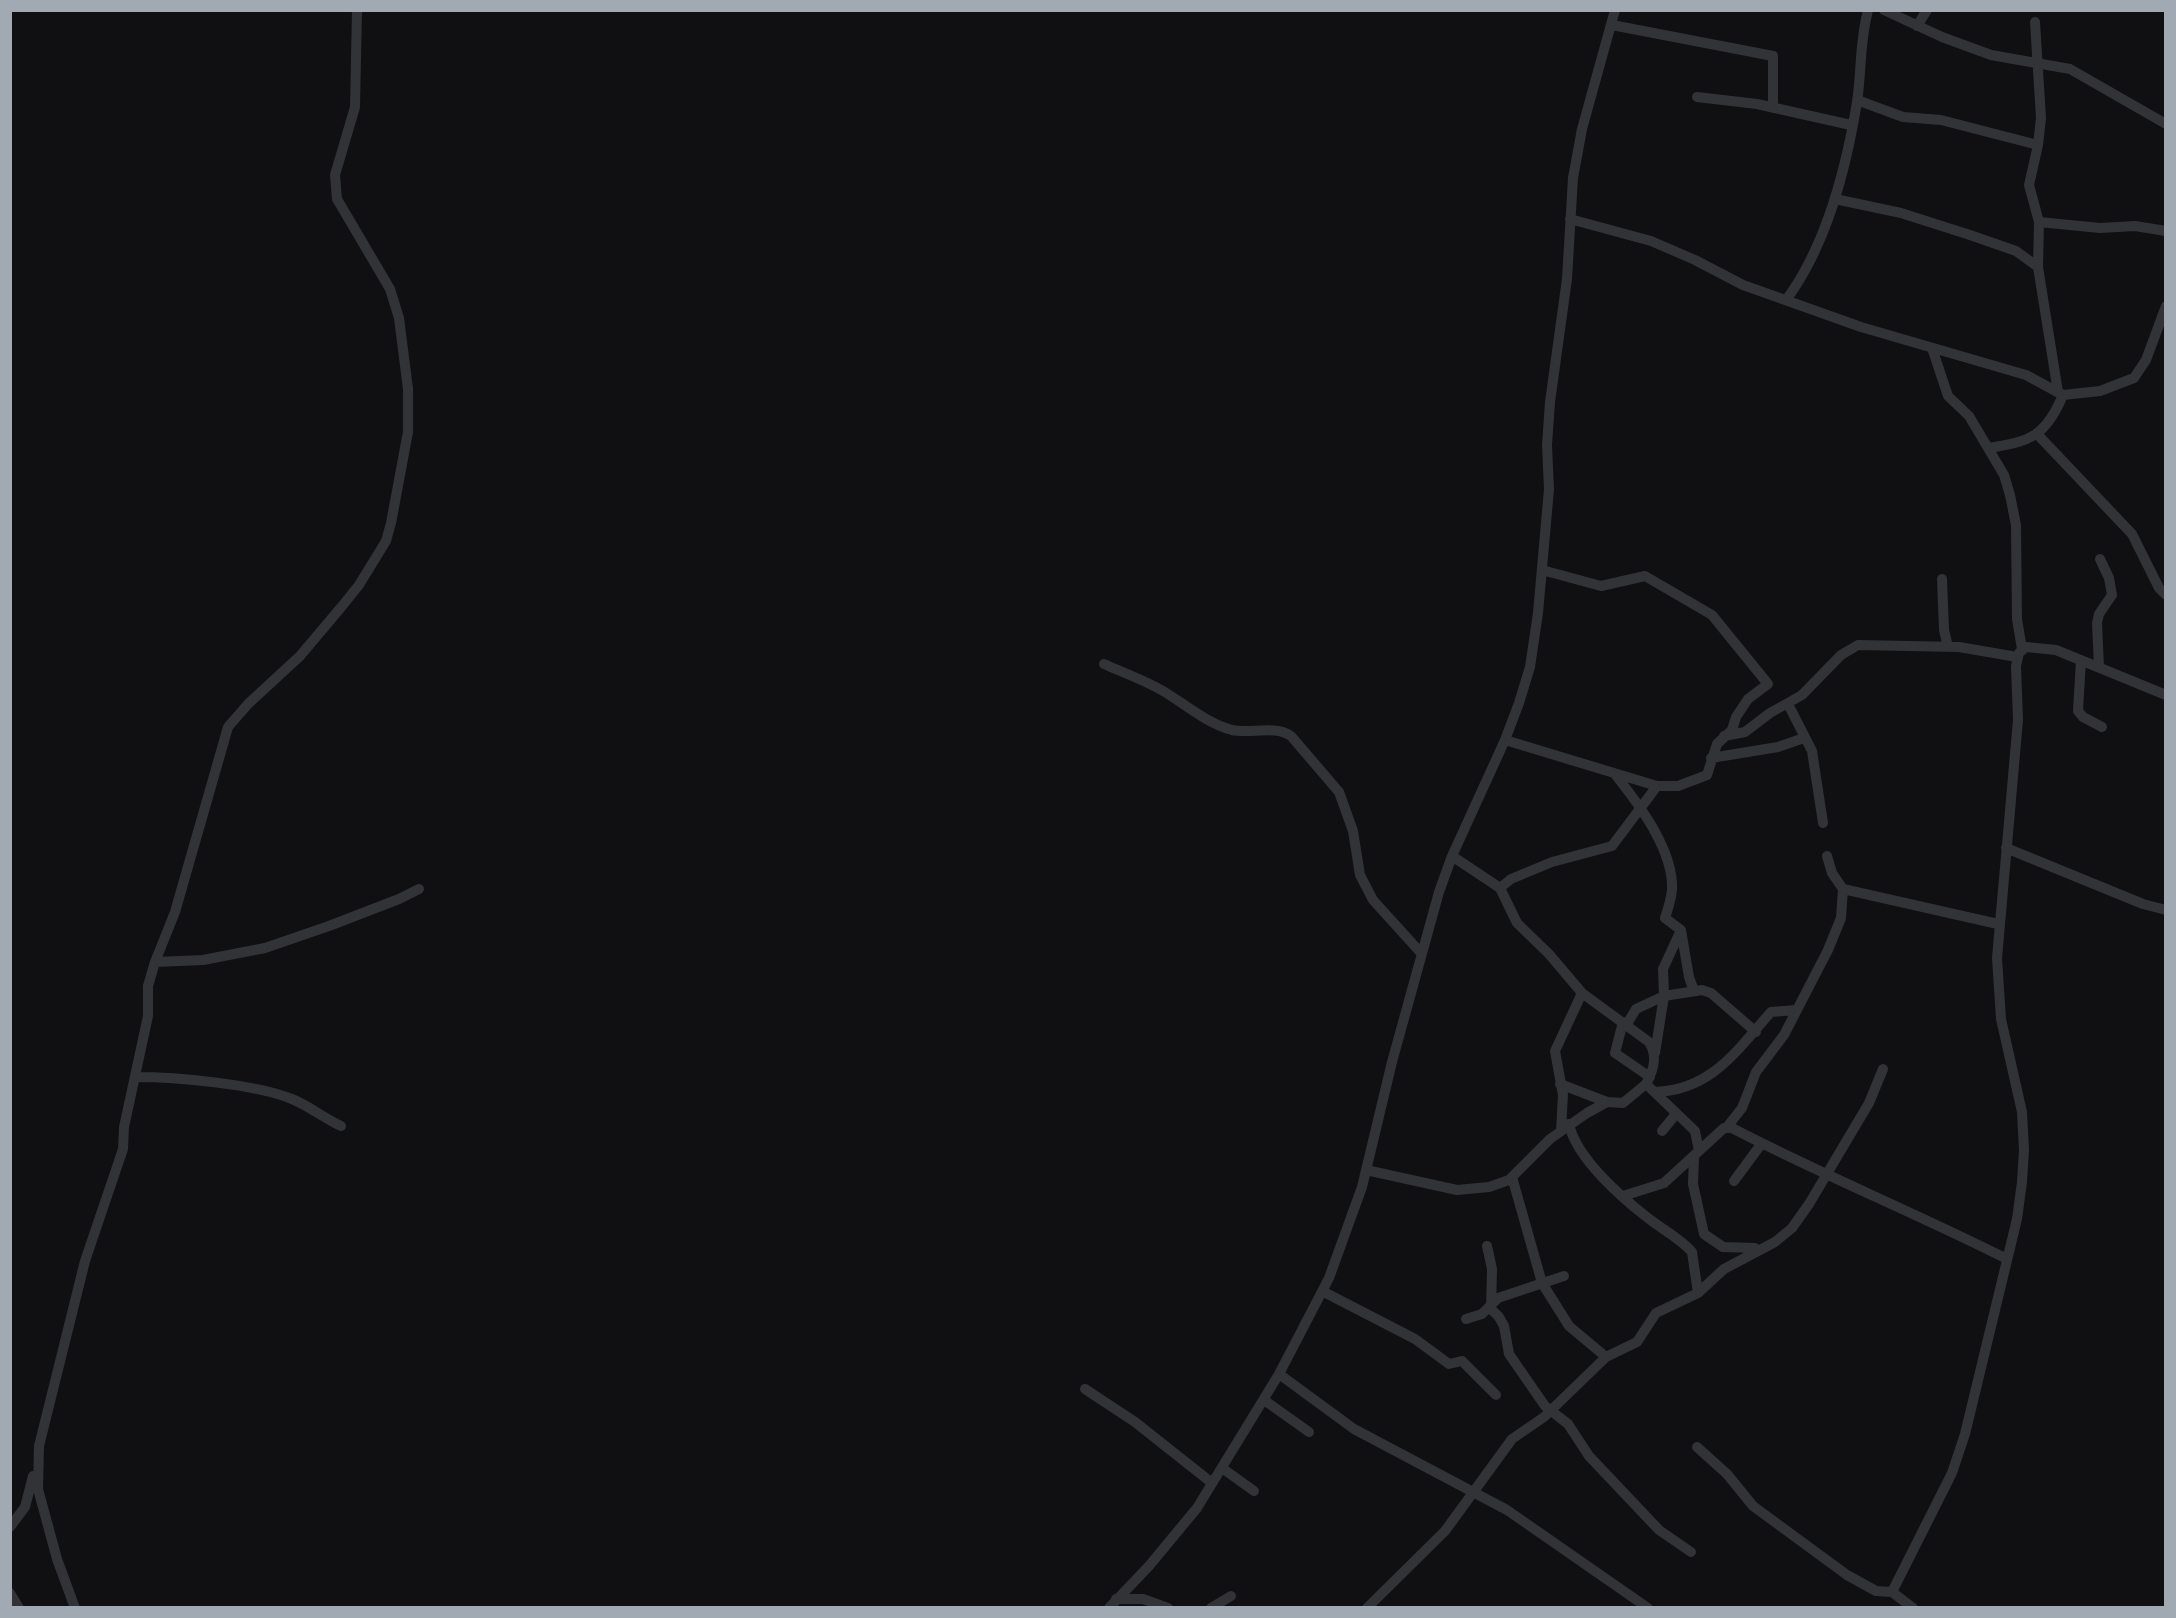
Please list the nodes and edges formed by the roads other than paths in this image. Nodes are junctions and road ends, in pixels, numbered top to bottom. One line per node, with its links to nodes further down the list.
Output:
1 (357, 10): 57 (street)
2 (1615, 10): 7 (street)
3 (1868, 10): 11 (street)
4 (1884, 10): 8 (street)
5 (1927, 10): 8 (street)
6 (2035, 22): 9 (street)
7 (1612, 25): 12 (street); 17 (street)
8 (1917, 26): 9 (street)
9 (2038, 63): 13 (street); 15 (street)
10 (1697, 97): 12 (street)
11 (1857, 100): 14 (street); 15 (street)
12 (1773, 108): 14 (street)
13 (2166, 124)
14 (1851, 125): 16 (street)
15 (2038, 145): 18 (street)
16 (1835, 199): 20 (street); 21 (street)
17 (1570, 219): 21 (street); 28 (street)
18 (2039, 222): 19 (street); 20 (street)
19 (2166, 231)
20 (2038, 267): 24 (street)
21 (1786, 300): 23 (street)
22 (2166, 306): 24 (street)
23 (1932, 348): 24 (street); 26 (street)
24 (2060, 394): 25 (street)
25 (2038, 435): 26 (street); 30 (street)
26 (1988, 448): 32 (street)
27 (2100, 559): 35 (street)
28 (1542, 570): 39 (street); 41 (street)
29 (1942, 579): 31 (street)
30 (2166, 595)
31 (1948, 647): 32 (street); 37 (street)
32 (2020, 653): 33 (street); 47 (street)
33 (2081, 660): 35 (street); 38 (street)
34 (1104, 664): 56 (street)
35 (2098, 667): 36 (street)
36 (2166, 695)
37 (1788, 704): 39 (street); 40 (street)
38 (2102, 727)
39 (1724, 736): 42 (street)
40 (1804, 738): 42 (street); 46 (street)
41 (1506, 740): 43 (street); 48 (street)
42 (1710, 758): 44 (street)
43 (1614, 773): 44 (street); 45 (street)
44 (1657, 786): 45 (street)
45 (1641, 807): 50 (street); 55 (street)
46 (1823, 823)
47 (2006, 848): 53 (street); 54 (street)
48 (1452, 856): 50 (street); 56 (street)
49 (1827, 856): 52 (street)
50 (1500, 888): 59 (street)
51 (418, 889): 57 (street)
52 (1843, 889): 54 (street); 61 (street)
53 (2166, 910)
54 (1998, 924): 84 (street)
55 (1681, 930): 58 (street); 60 (street)
56 (1421, 953): 77 (street)
57 (154, 962): 66 (street)
58 (1694, 991): 60 (street); 63 (street)
59 (1582, 993): 62 (street); 67 (street)
60 (1664, 996): 62 (street); 64 (street)
61 (1796, 1010): 63 (street); 73 (street)
62 (1625, 1023): 64 (street); 68 (street)
63 (1756, 1032): 68 (street)
64 (1655, 1054): 68 (street)
65 (1883, 1069): 78 (street)
66 (135, 1077): 71 (street); 99 (street)
67 (1560, 1084): 69 (street); 72 (street)
68 (1650, 1084): 69 (street); 70 (street)
69 (1607, 1102): 72 (street)
70 (1676, 1114): 74 (street); 76 (street)
71 (341, 1126)
72 (1565, 1127): 79 (street); 81 (street)
73 (1727, 1127): 75 (street); 76 (street)
74 (1662, 1131)
75 (1762, 1143): 78 (street); 80 (street)
76 (1696, 1154): 81 (street); 83 (street)
77 (1366, 1170): 79 (street); 87 (street)
78 (1826, 1175): 83 (street); 84 (street)
79 (1512, 1177): 86 (street)
80 (1734, 1181)
81 (1623, 1196): 88 (street)
82 (1487, 1246): 89 (street)
83 (1761, 1248): 88 (street)
84 (2007, 1259): 106 (street)
85 (1564, 1276): 86 (street)
86 (1542, 1283): 89 (street); 91 (street)
87 (1322, 1291): 92 (street); 94 (street)
88 (1698, 1293): 91 (street)
89 (1490, 1304): 90 (street); 96 (street)
90 (1466, 1319)
91 (1606, 1357): 96 (street)
92 (1279, 1374): 95 (street); 103 (street)
93 (1085, 1389): 101 (street)
94 (1496, 1395)
95 (1263, 1400): 97 (street); 100 (street)
96 (1551, 1410): 103 (street); 105 (street)
97 (1309, 1432)
98 (1697, 1447): 106 (street)
99 (39, 1455): 104 (street); 112 (street)
100 (1222, 1468): 101 (street); 102 (street)
101 (1212, 1484): 109 (street)
102 (1254, 1491)
103 (1473, 1492): 110 (street); 117 (street)
104 (10, 1527)
105 (1691, 1552)
106 (1892, 1592): 118 (street)
107 (10, 1593): 111 (street)
108 (1231, 1596): 116 (street)
109 (1121, 1598): 113 (street); 114 (street); 115 (street)
110 (1371, 1606)
111 (20, 1608)
112 (75, 1608)
113 (1109, 1608)
114 (1147, 1608)
115 (1168, 1608)
116 (1211, 1608)
117 (1648, 1608)
118 (1913, 1608)

